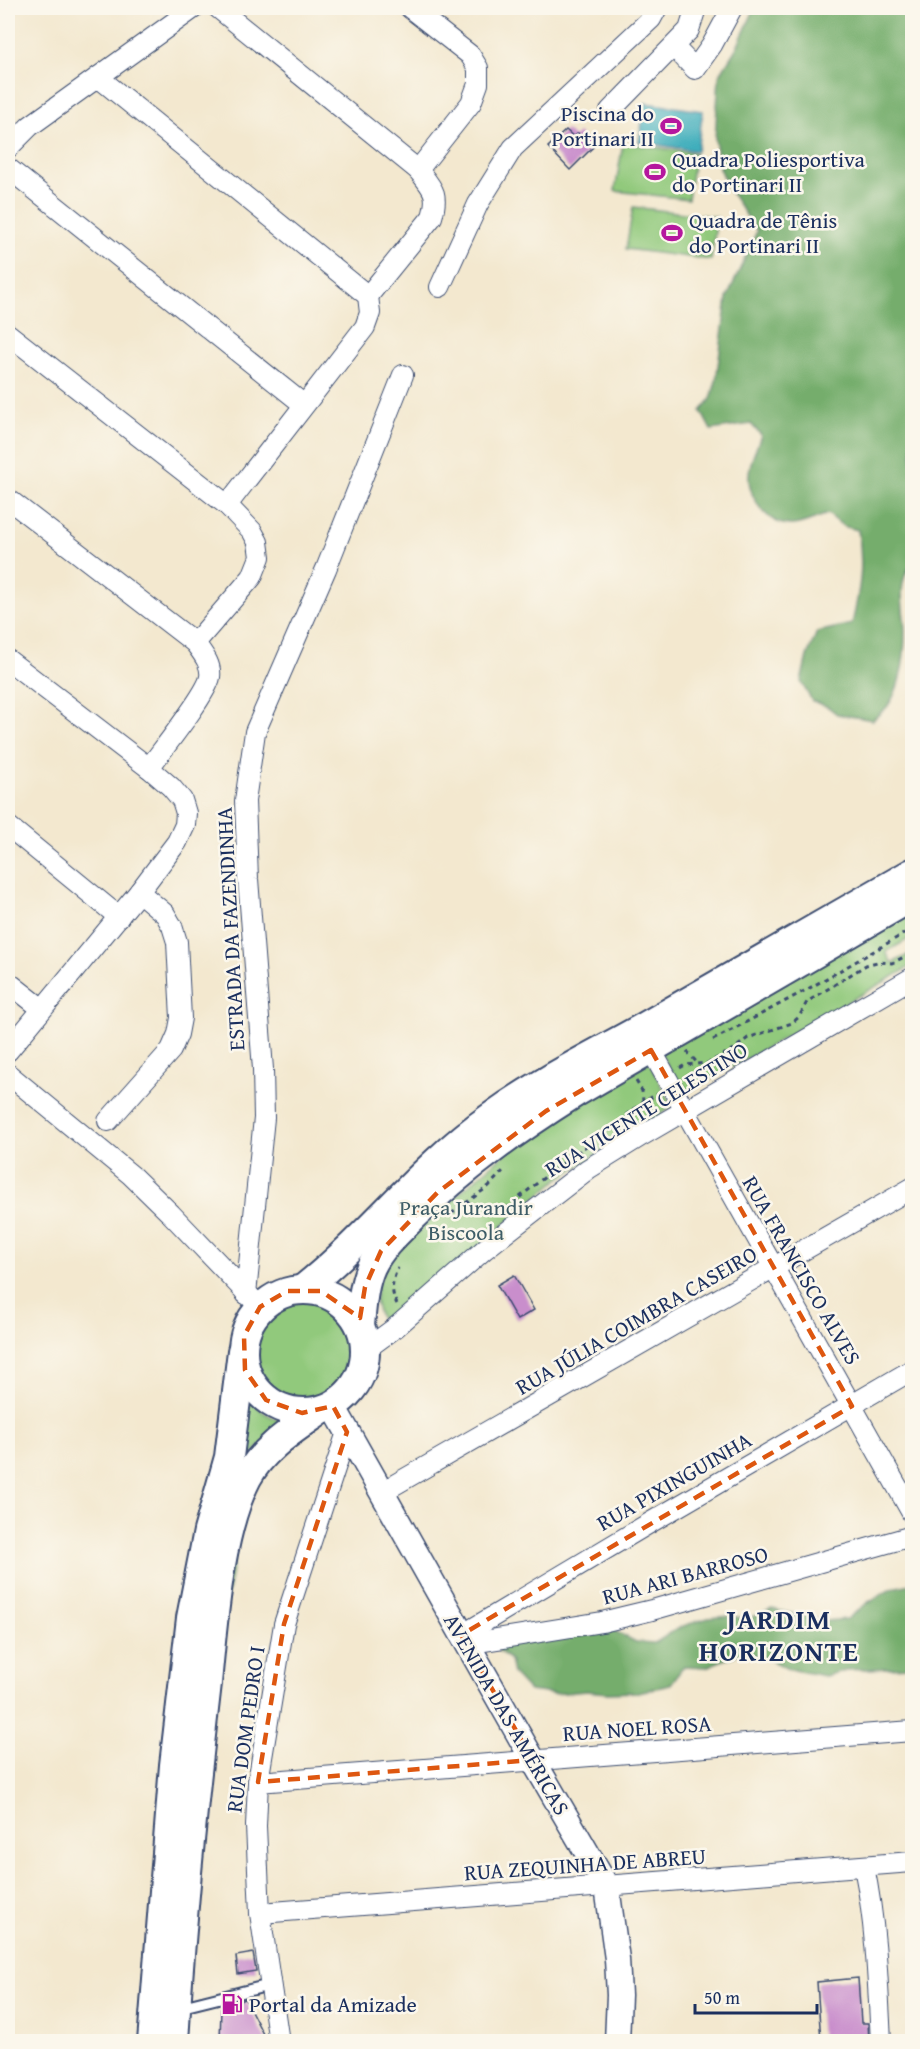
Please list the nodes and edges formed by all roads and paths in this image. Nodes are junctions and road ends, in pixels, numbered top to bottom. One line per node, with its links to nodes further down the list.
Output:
1 (194, 8): 8 (street)
2 (218, 8): 12 (street)
3 (410, 8): 12 (street)
4 (657, 8): 13 (street)
5 (696, 8): 7 (street)
6 (732, 8): 7 (street)
7 (674, 47): 9 (street)
8 (98, 77): 10 (street); 14 (street)
9 (610, 111)
10 (8, 148)
11 (8, 168): 17 (street)
12 (418, 170): 14 (street)
13 (440, 287)
14 (368, 297): 17 (street)
15 (8, 334): 19 (street)
16 (403, 375): 54 (street, ESTRADA DA FAZENDINHA)
17 (303, 405): 19 (street)
18 (8, 499): 20 (street)
19 (226, 505): 20 (street)
20 (195, 643): 22 (street)
21 (8, 660): 22 (street)
22 (149, 768): 25 (street)
23 (8, 826): 27 (street)
24 (912, 873): 53 (main road)
25 (139, 892): 27 (street); 46 (street)
26 (912, 897): 35 (main road)
27 (119, 917): 32 (street)
28 (912, 929): 33 (path)
29 (912, 952): 39 (path)
30 (912, 978): 45 (street, RUA VICENTE CELESTINO)
31 (9, 985): 32 (street)
32 (41, 1008): 37 (street)
33 (710, 1042)
34 (682, 1045): 38 (path)
35 (651, 1050): 45 (street, RUA FRANCISCO ALVES); 56 (main road)
36 (695, 1050): 38 (path)
37 (8, 1051)
38 (688, 1054): 39 (path)
39 (698, 1064): 40 (path)
40 (677, 1070)
41 (8, 1074): 54 (street)
42 (631, 1076): 44 (path)
43 (665, 1091): 44 (path)
44 (643, 1101): 49 (path)
45 (684, 1111): 52 (street, RUA FRANCISCO ALVES); 56 (street, RUA VICENTE CELESTINO)
46 (108, 1121)
47 (510, 1165): 50 (path)
48 (912, 1188): 52 (street, RUA JÚLIA COIMBRA CASEIRO)
49 (503, 1211)
50 (445, 1219)
51 (399, 1266): 55 (path)
52 (773, 1269): 59 (street, RUA FRANCISCO ALVES); 62 (street, RUA JÚLIA COIMBRA CASEIRO)
53 (303, 1289): 54 (main road); 56 (main road)
54 (253, 1301): 57 (main road)
55 (401, 1306)
56 (363, 1338): 60 (main road)
57 (242, 1352): 60 (main road); 74 (main road)
58 (912, 1370): 59 (street, RUA PIXINGUINHA)
59 (852, 1406): 63 (street, RUA FRANCISCO ALVES); 65 (street, RUA PIXINGUINHA)
60 (326, 1408): 61 (street, AVENIDA DAS AMÉRICAS); 74 (main road)
61 (347, 1432): 62 (street, AVENIDA DAS AMÉRICAS); 68 (street, RUA DOM PEDRO I)
62 (382, 1492): 65 (street, AVENIDA DAS AMÉRICAS)
63 (912, 1514)
64 (912, 1536): 65 (street, RUA ARI BARROSO)
65 (464, 1639): 67 (street, AVENIDA DAS AMÉRICAS)
66 (912, 1731): 67 (street, RUA NOEL ROSA)
67 (533, 1760): 68 (street, RUA NOEL ROSA); 71 (street, AVENIDA DAS AMÉRICAS)
68 (258, 1782): 72 (street, RUA DOM PEDRO I)
69 (912, 1862): 70 (street, RUA ZEQUINHA DE ABREU)
70 (864, 1867): 71 (street, RUA ZEQUINHA DE ABREU); 79 (street)
71 (607, 1887): 72 (street, RUA ZEQUINHA DE ABREU); 78 (street, AVENIDA DAS AMÉRICAS)
72 (260, 1913): 73 (street, RUA DOM PEDRO I)
73 (270, 1985): 74 (lane); 77 (street, RUA DOM PEDRO I)
74 (165, 2010): 75 (main road); 76 (main road)
75 (152, 2042)
76 (174, 2042)
77 (279, 2042)
78 (617, 2042)
79 (881, 2042)

